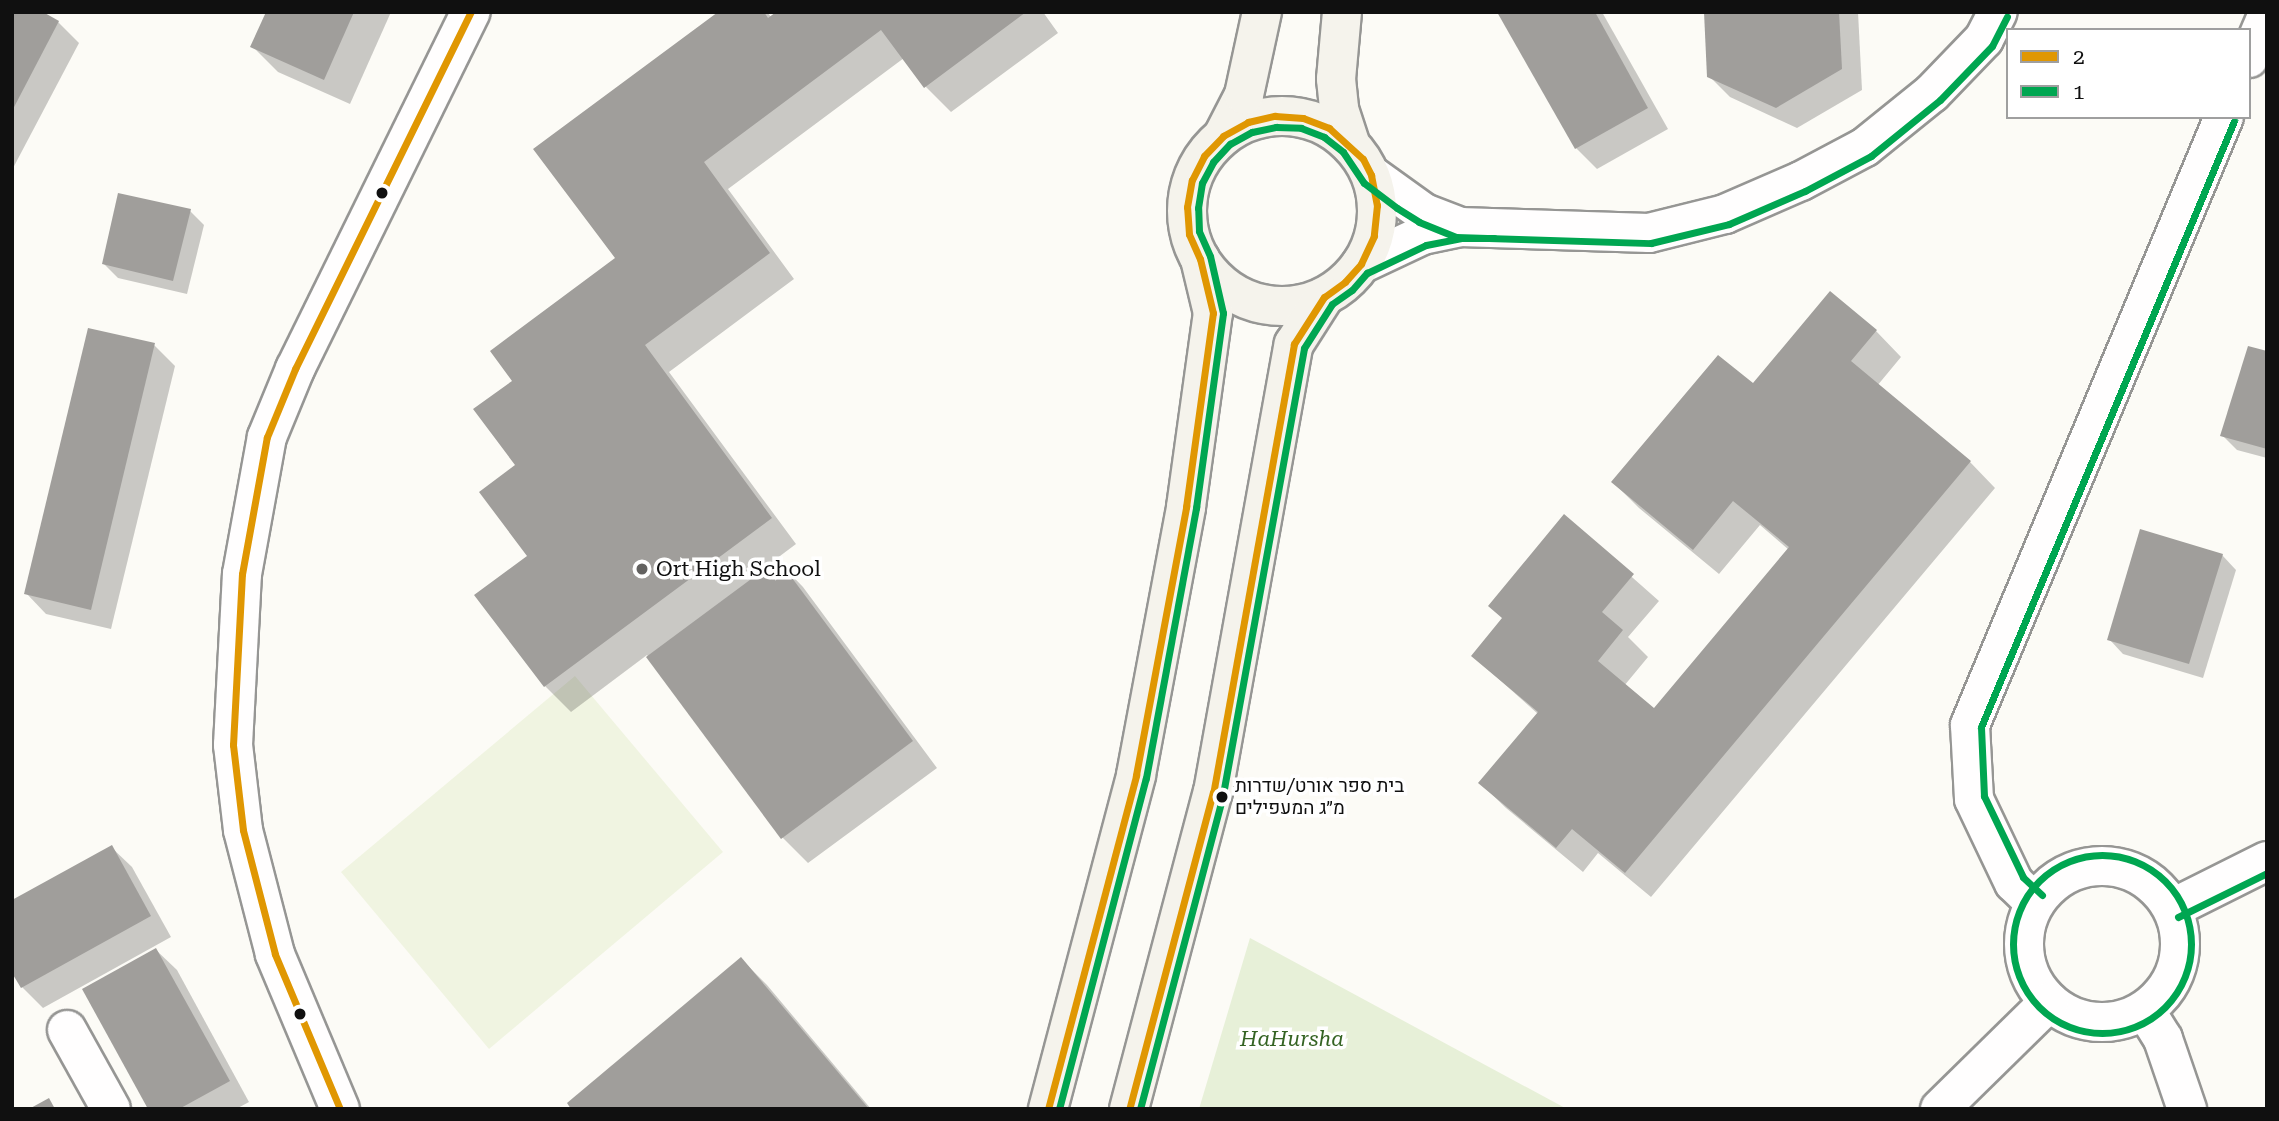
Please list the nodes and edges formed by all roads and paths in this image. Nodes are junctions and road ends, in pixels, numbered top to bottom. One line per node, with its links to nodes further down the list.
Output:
1 (471, 12): 21 (street)
2 (1262, 12): 8 (main road)
3 (1342, 12): 9 (main road)
4 (1998, 12): 10 (street)
5 (2267, 16): 6 (street)
6 (2251, 53)
7 (2223, 119): 15 (street)
8 (1223, 136): 9 (main road); 11 (main road)
9 (1361, 160): 10 (street); 12 (main road)
10 (1460, 227): 12 (street)
11 (1200, 259): 13 (main road); 22 (main road)
12 (1361, 264): 13 (main road)
13 (1324, 297): 23 (main road)
14 (2267, 861): 16 (street)
15 (2035, 903): 16 (street); 17 (street)
16 (2173, 908): 18 (street)
17 (2049, 1002): 18 (street); 24 (street)
18 (2145, 1010): 25 (street)
19 (66, 1030): 20 (street)
20 (111, 1109)
21 (340, 1109)
22 (1048, 1109)
23 (1129, 1109)
24 (1940, 1109)
25 (2186, 1109)

